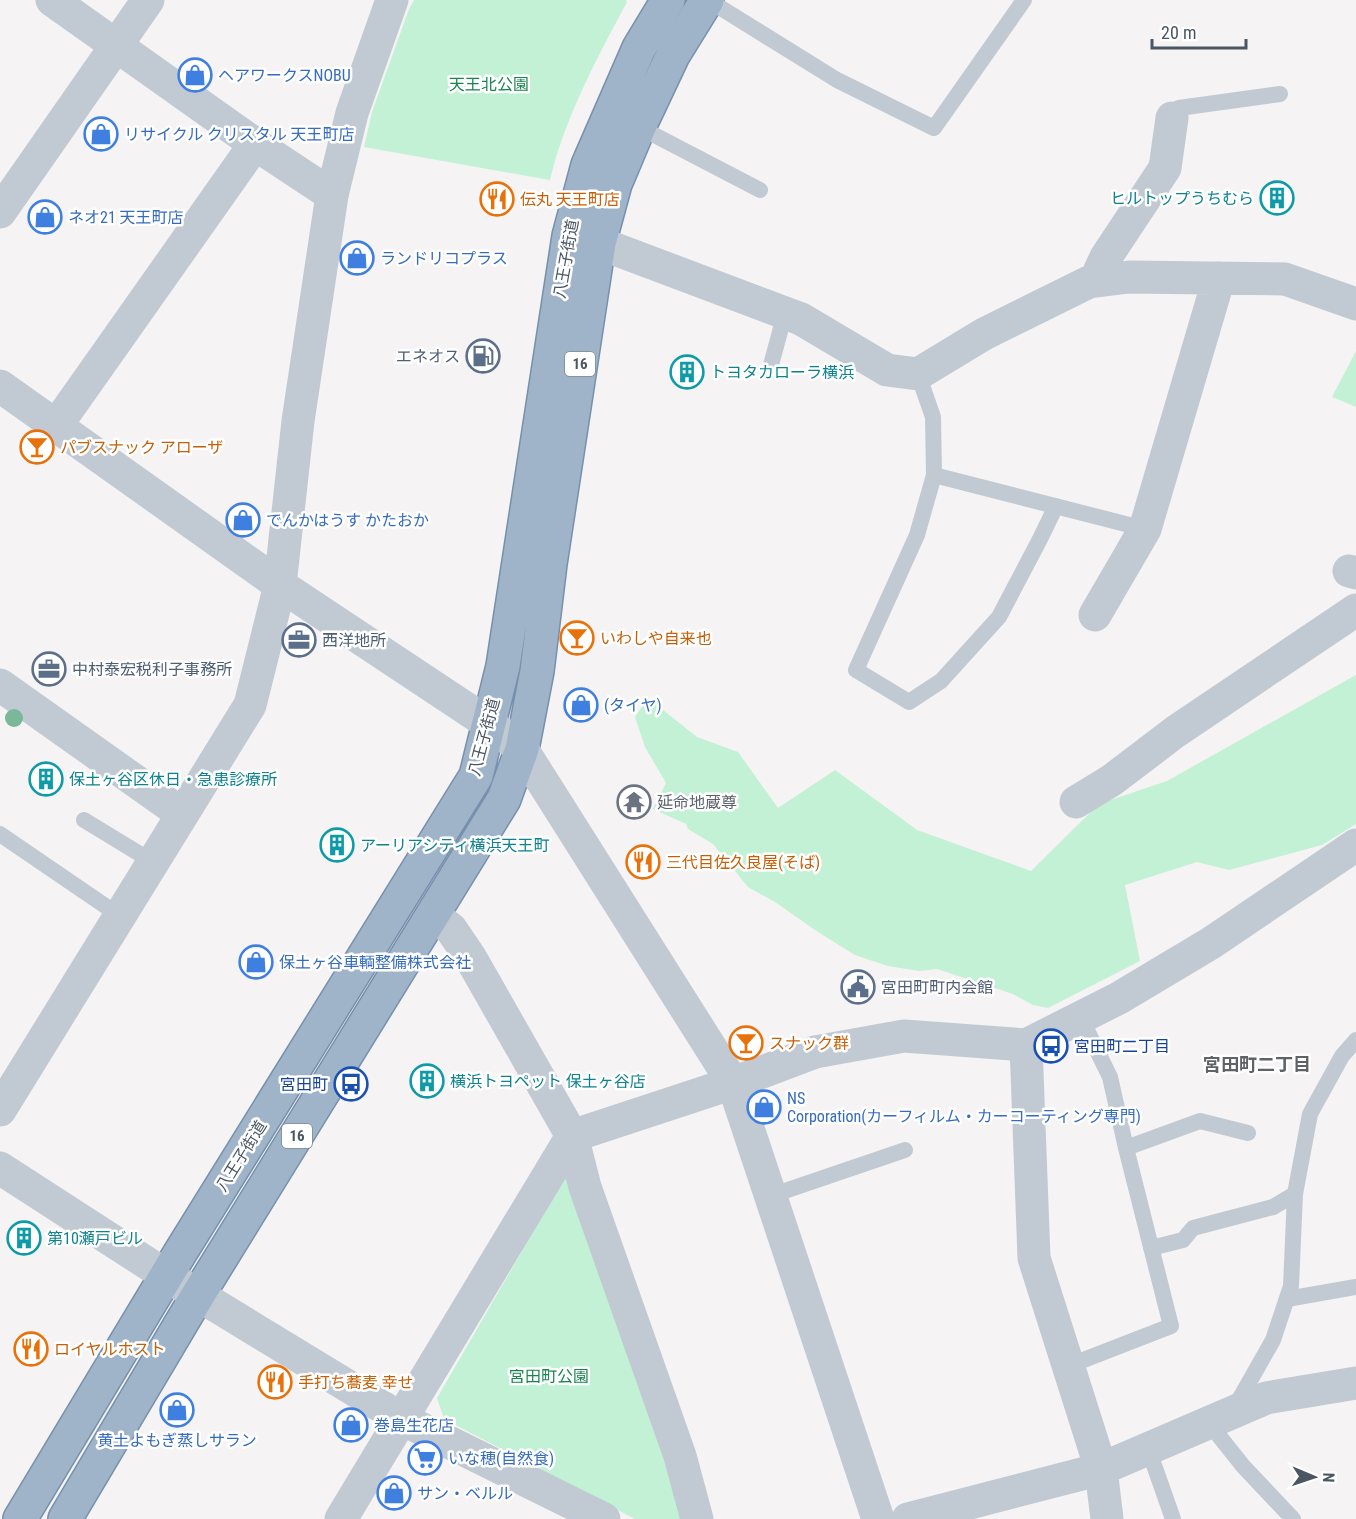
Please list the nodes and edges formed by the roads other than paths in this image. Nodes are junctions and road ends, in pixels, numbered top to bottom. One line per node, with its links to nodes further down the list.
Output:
1 (52, 0): 7 (street)
2 (148, 0): 7 (street)
3 (392, 0): 13 (street)
4 (668, 0): 31 (highway, 八王子街道 / 16)
5 (708, 0): 6 (lane); 10 (highway, 八王子街道 / 16)
6 (1024, 0)
7 (116, 46): 11 (street); 14 (street)
8 (1280, 94): 9 (lane)
9 (1172, 118): 17 (street)
10 (639, 127): 12 (lane); 15 (highway, 八王子街道 / 16)
11 (255, 144): 13 (street); 23 (street)
12 (760, 190)
13 (332, 195): 27 (street)
14 (0, 212)
15 (599, 243): 19 (street); 32 (highway, 八王子街道 / 16)
16 (1219, 278): 17 (street); 18 (street); 26 (street)
17 (1095, 281): 21 (street)
18 (1356, 304)
19 (785, 313): 20 (lane); 21 (street)
20 (771, 365)
21 (918, 374): 24 (lane)
22 (0, 386): 23 (street)
23 (56, 426): 27 (street)
24 (934, 475): 25 (lane); 25 (lane)
25 (1056, 506): 26 (lane)
26 (1145, 528): 29 (street)
27 (280, 585): 31 (street); 34 (street)
28 (1356, 610): 33 (street)
29 (1095, 615)
30 (0, 685): 34 (street)
31 (488, 723): 32 (street); 54 (highway, 八王子街道 / 16)
32 (522, 750): 39 (highway, 八王子街道 / 16); 44 (street)
33 (1076, 802)
34 (183, 814): 38 (street)
35 (84, 820): 38 (lane)
36 (0, 834): 40 (lane)
37 (1347, 858): 41 (street)
38 (153, 862): 40 (street)
39 (433, 915): 47 (street); 56 (highway, 八王子街道 / 16)
40 (120, 916): 45 (street)
41 (1081, 1018): 43 (street); 48 (lane)
42 (1356, 1040): 51 (lane)
43 (1026, 1046): 44 (street); 58 (street)
44 (733, 1083): 47 (street); 52 (street)
45 (0, 1110)
46 (1248, 1132): 48 (lane)
47 (572, 1136): 61 (street); 69 (street)
48 (1126, 1148): 53 (lane)
49 (905, 1150): 52 (lane)
50 (0, 1168): 54 (street)
51 (1295, 1194): 53 (lane); 57 (lane)
52 (770, 1196): 70 (street)
53 (1151, 1248): 58 (lane)
54 (167, 1276): 56 (street); 65 (highway, 八王子街道 / 16)
55 (1356, 1287): 57 (lane)
56 (198, 1295): 61 (street); 66 (highway, 八王子街道 / 16)
57 (1287, 1299): 60 (lane)
58 (1068, 1366): 63 (street)
59 (1356, 1383): 60 (street)
60 (1220, 1417): 62 (street); 74 (lane)
61 (402, 1419): 64 (street); 67 (street)
62 (1148, 1448): 63 (street); 73 (lane)
63 (1101, 1469): 71 (street); 72 (street)
64 (558, 1509): 68 (street)
65 (20, 1519)
66 (65, 1519)
67 (341, 1519)
68 (604, 1519)
69 (697, 1519)
70 (878, 1519)
71 (908, 1519)
72 (1107, 1519)
73 (1173, 1519)
74 (1293, 1519)

